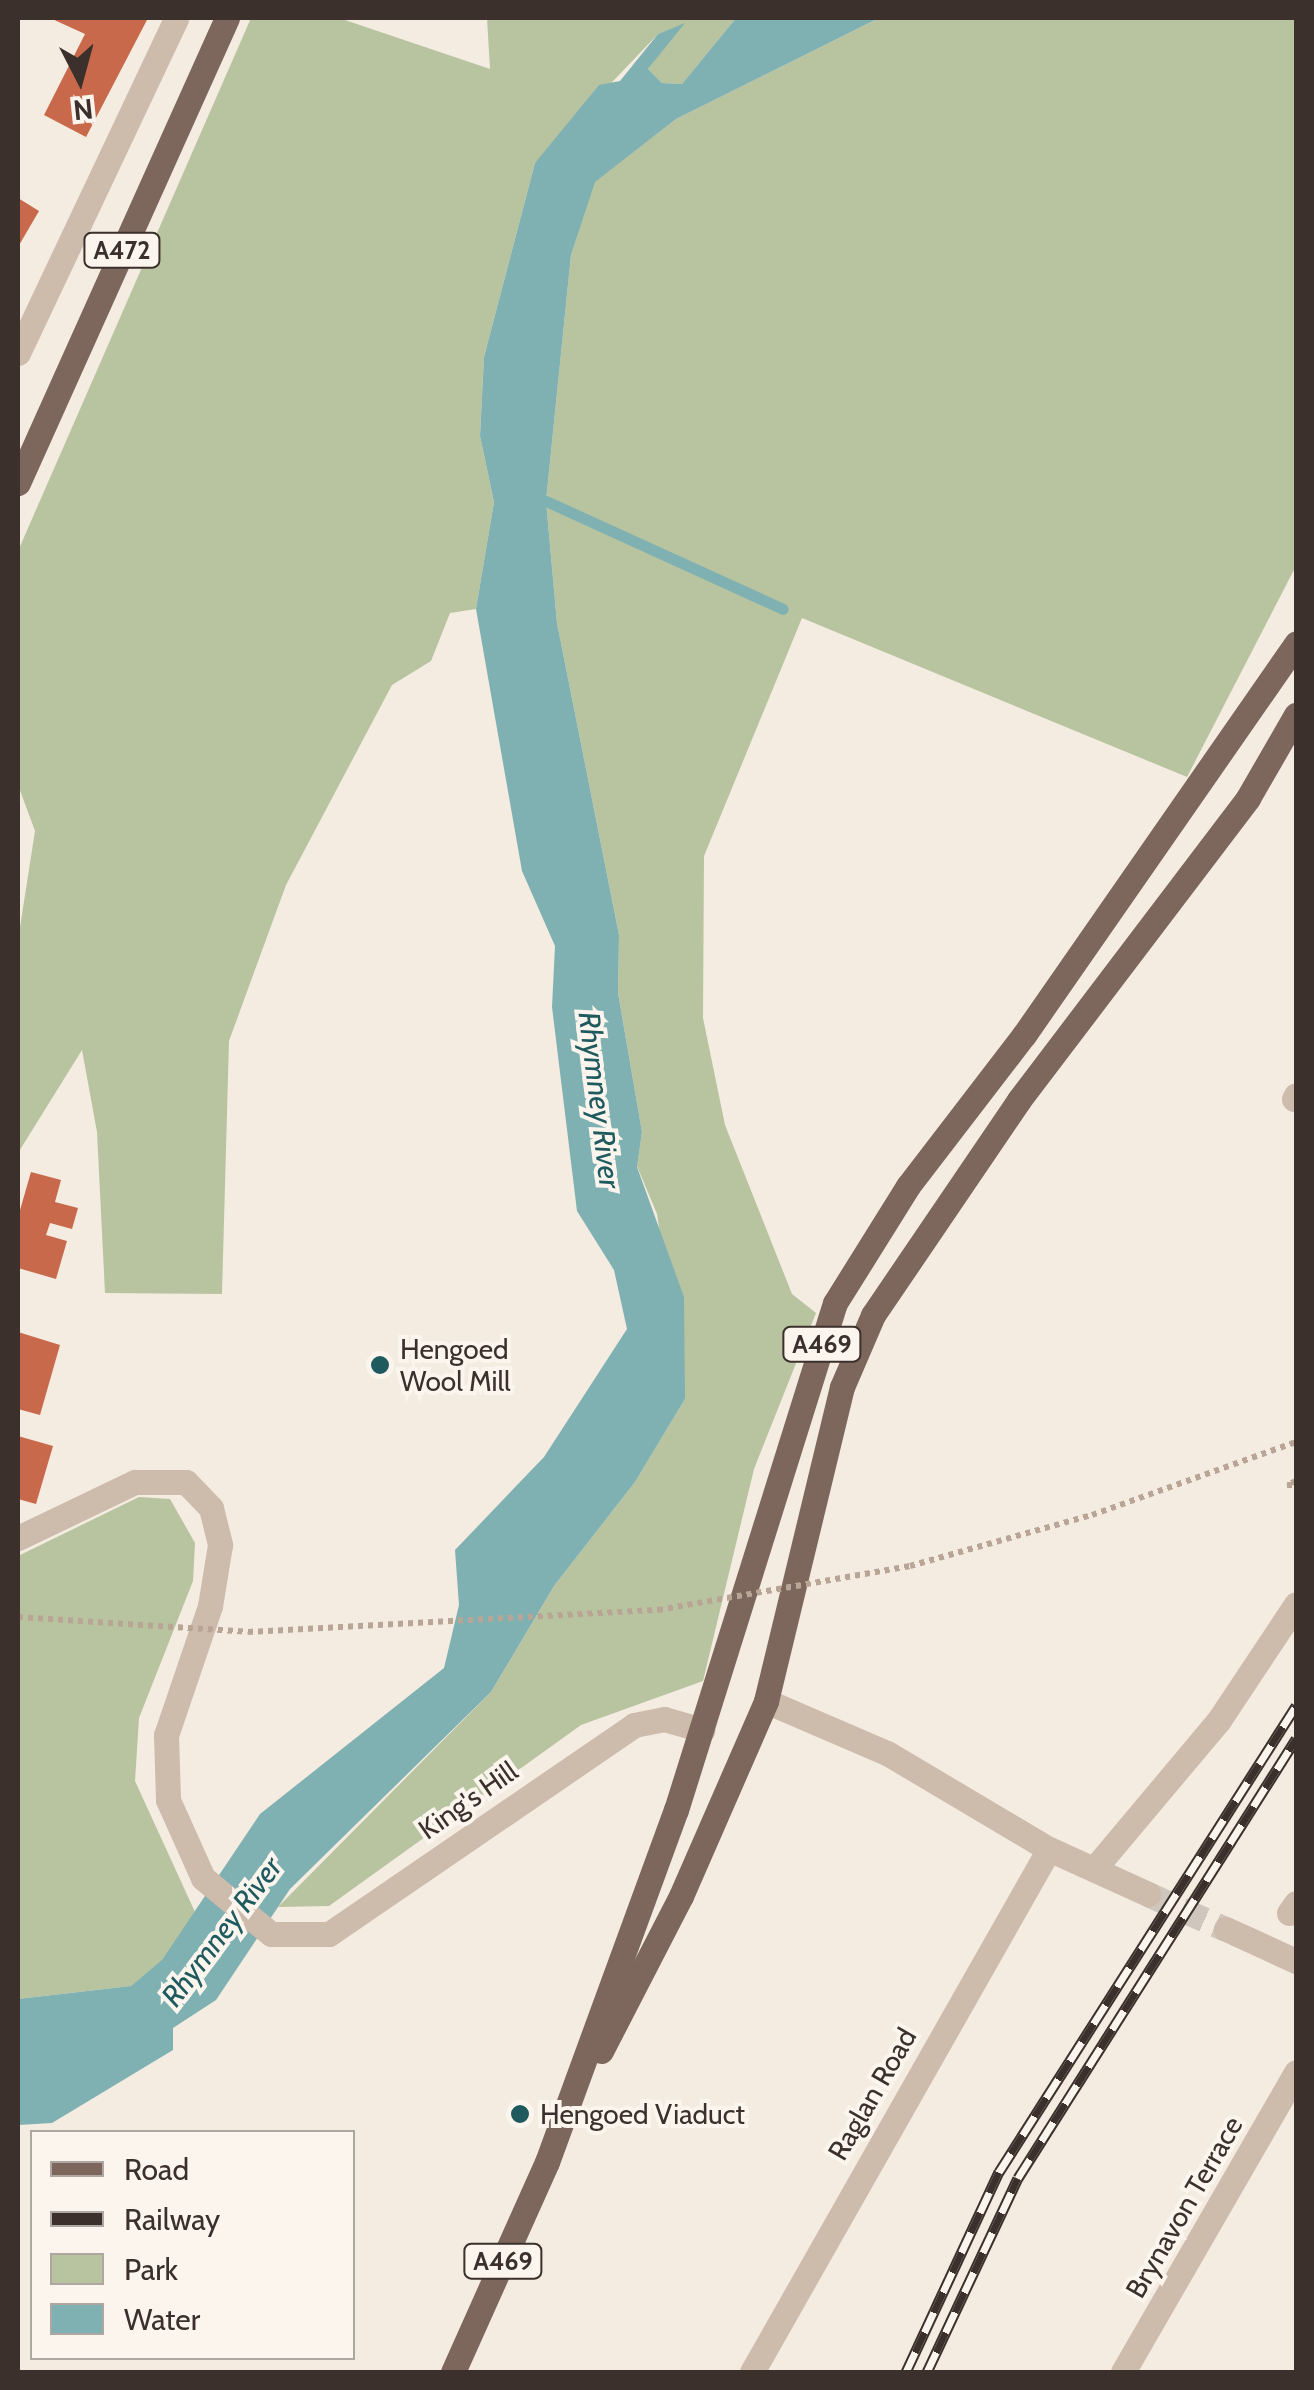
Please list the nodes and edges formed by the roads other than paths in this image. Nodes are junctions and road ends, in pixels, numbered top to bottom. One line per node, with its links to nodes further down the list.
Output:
1 (176, 18): 3 (street)
2 (227, 18): 4 (main road, A472)
3 (18, 353)
4 (18, 483)
5 (1296, 642): 10 (main road, A469)
6 (1296, 715): 9 (main road, A469)
7 (18, 1538): 10 (street, King's Hill)
8 (1296, 1604): 12 (street)
9 (766, 1701): 11 (street); 17 (main road, A469)
10 (702, 1730): 17 (main road, A469)
11 (1049, 1849): 12 (street); 19 (street, Raglan Road)
12 (1094, 1869): 13 (street)
13 (1148, 1894)
14 (1226, 1929): 15 (street)
15 (1296, 1961)
16 (1296, 2072): 20 (street, Brynavon Terrace)
17 (550, 2149): 18 (main road, A469)
18 (453, 2372)
19 (752, 2372)
20 (1123, 2372)

